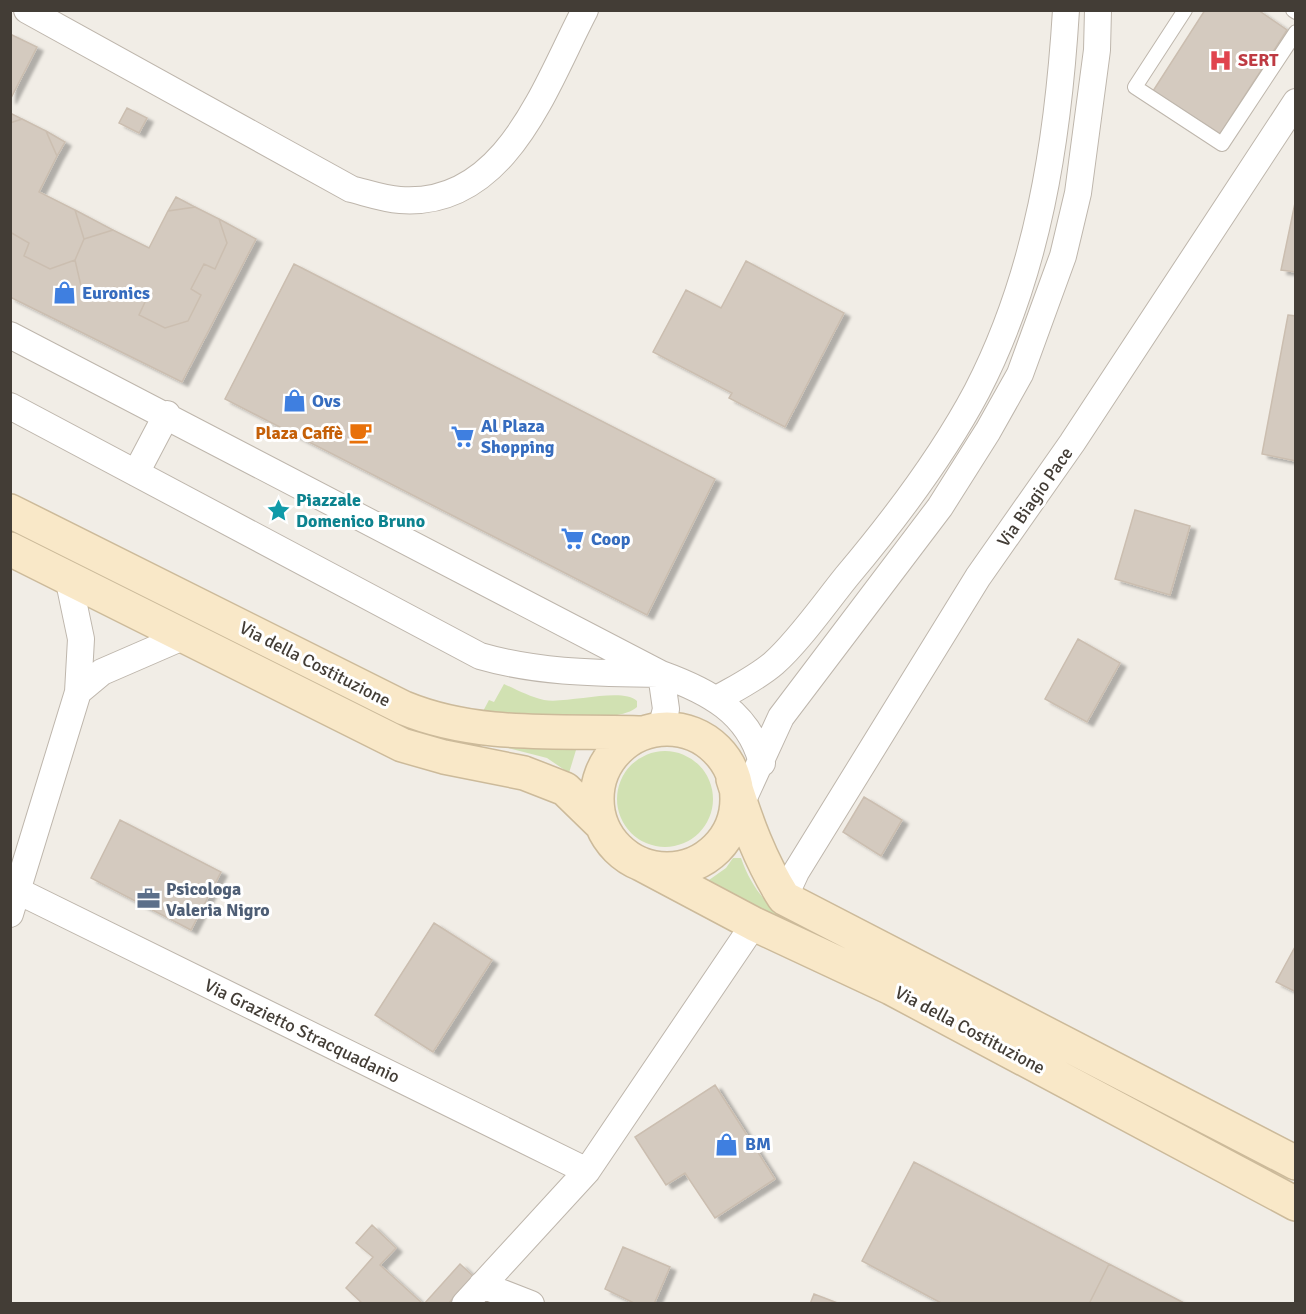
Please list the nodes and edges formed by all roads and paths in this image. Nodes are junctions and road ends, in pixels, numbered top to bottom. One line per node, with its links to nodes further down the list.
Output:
1 (27, 10): 2 (street)
2 (585, 10)
3 (1066, 10): 18 (street)
4 (1098, 10): 20 (street)
5 (1185, 10): 6 (lane)
6 (1296, 32)
7 (1296, 102): 24 (street, Via Biagio Pace)
8 (10, 335): 10 (street)
9 (10, 406): 11 (street)
10 (167, 414): 11 (street); 16 (street)
11 (136, 473): 16 (street)
12 (10, 511): 19 (main road, Via della Costituzione)
13 (10, 549): 14 (main road, Via della Costituzione)
14 (68, 576): 15 (main road, Via della Costituzione); 17 (street)
15 (185, 636): 17 (street); 22 (main road, Via della Costituzione)
16 (661, 674): 18 (street); 19 (street)
17 (78, 692): 25 (street)
18 (710, 695): 19 (street); 20 (street)
19 (657, 724): 21 (main road); 22 (main road)
20 (762, 763): 21 (street)
21 (736, 801): 23 (main road); 24 (main road)
22 (602, 825): 23 (main road)
23 (641, 864): 26 (main road, Via della Costituzione)
24 (784, 898): 27 (main road, Via della Costituzione)
25 (14, 902): 28 (street, Via Grazietto Stracquadanio)
26 (754, 924): 28 (street); 29 (main road, Via della Costituzione)
27 (1296, 1163)
28 (587, 1171): 30 (street)
29 (1296, 1204)
30 (473, 1294): 31 (street)
31 (531, 1304)

